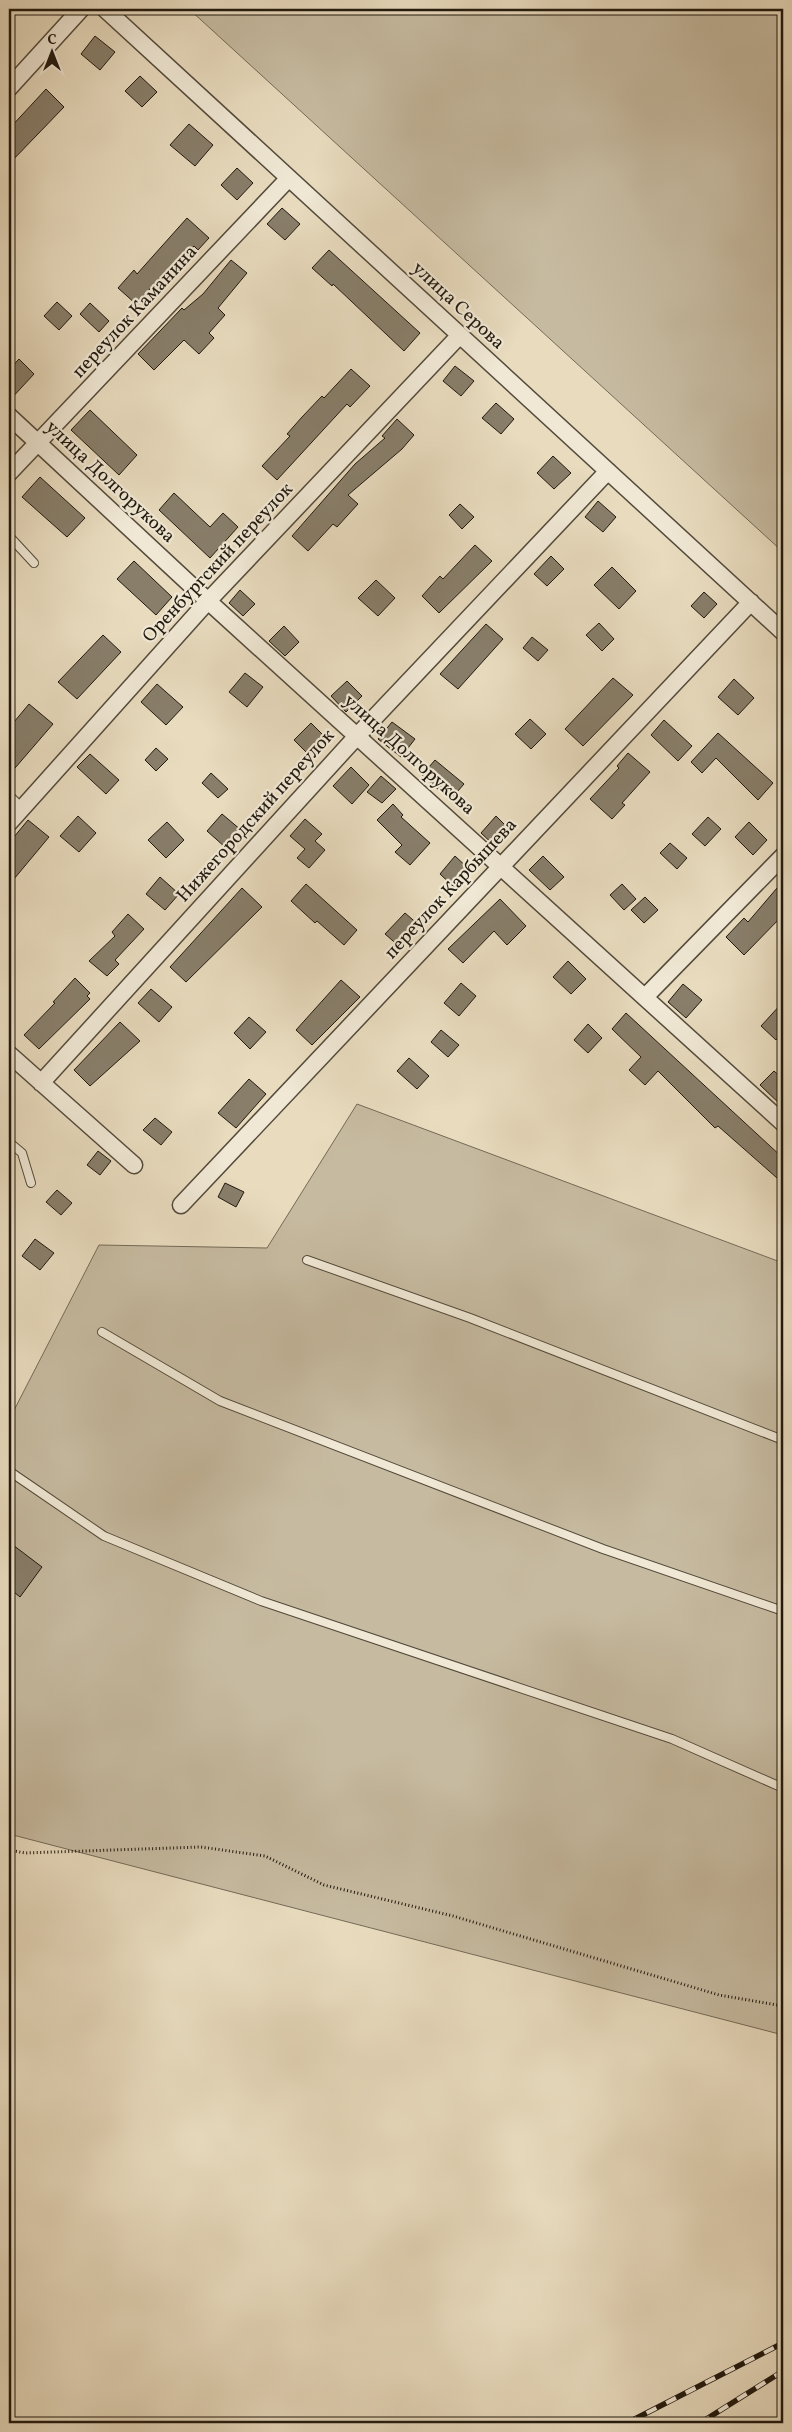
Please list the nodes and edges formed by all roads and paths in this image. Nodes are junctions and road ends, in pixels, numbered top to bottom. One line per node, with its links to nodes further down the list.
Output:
1 (81, 9): 3 (street)
2 (105, 9): 4 (street, улица Серова)
3 (9, 88)
4 (289, 178): 5 (street, улица Серова); 7 (street, переулок Каманина)
5 (460, 335): 8 (street, улица Серова); 12 (street, Оренбургский переулок)
6 (9, 416): 7 (street, улица Долгорукова)
7 (38, 443): 9 (street, переулок Каманина); 12 (street, улица Долгорукова)
8 (608, 470): 13 (street, улица Серова); 15 (street, Нижегородский переулок)
9 (9, 473)
10 (9, 536): 11 (lane)
11 (34, 563)
12 (208, 601): 15 (street, улица Долгорукова); 17 (street, Оренбургский переулок)
13 (751, 602): 14 (street, улица Серова); 20 (street, переулок Карбышева)
14 (783, 632)
15 (358, 735): 20 (street, улица Долгорукова); 23 (street, Нижегородский переулок)
16 (9, 795): 17 (lane)
17 (22, 808): 18 (street, Оренбургский переулок)
18 (9, 823)
19 (783, 856): 21 (street)
20 (500, 865): 21 (street, улица Долгорукова); 28 (street, переулок Карбышева)
21 (645, 997): 24 (street, улица Долгорукова)
22 (9, 1054): 23 (street)
23 (41, 1083): 26 (street)
24 (783, 1123)
25 (9, 1142): 27 (lane)
26 (134, 1165)
27 (31, 1183)
28 (181, 1205)
29 (307, 1260): 31 (lane)
30 (102, 1332): 33 (lane)
31 (783, 1440)
32 (9, 1471): 34 (lane)
33 (783, 1611)
34 (783, 1788)
35 (9, 1850): 36 (path)
36 (783, 2006)

